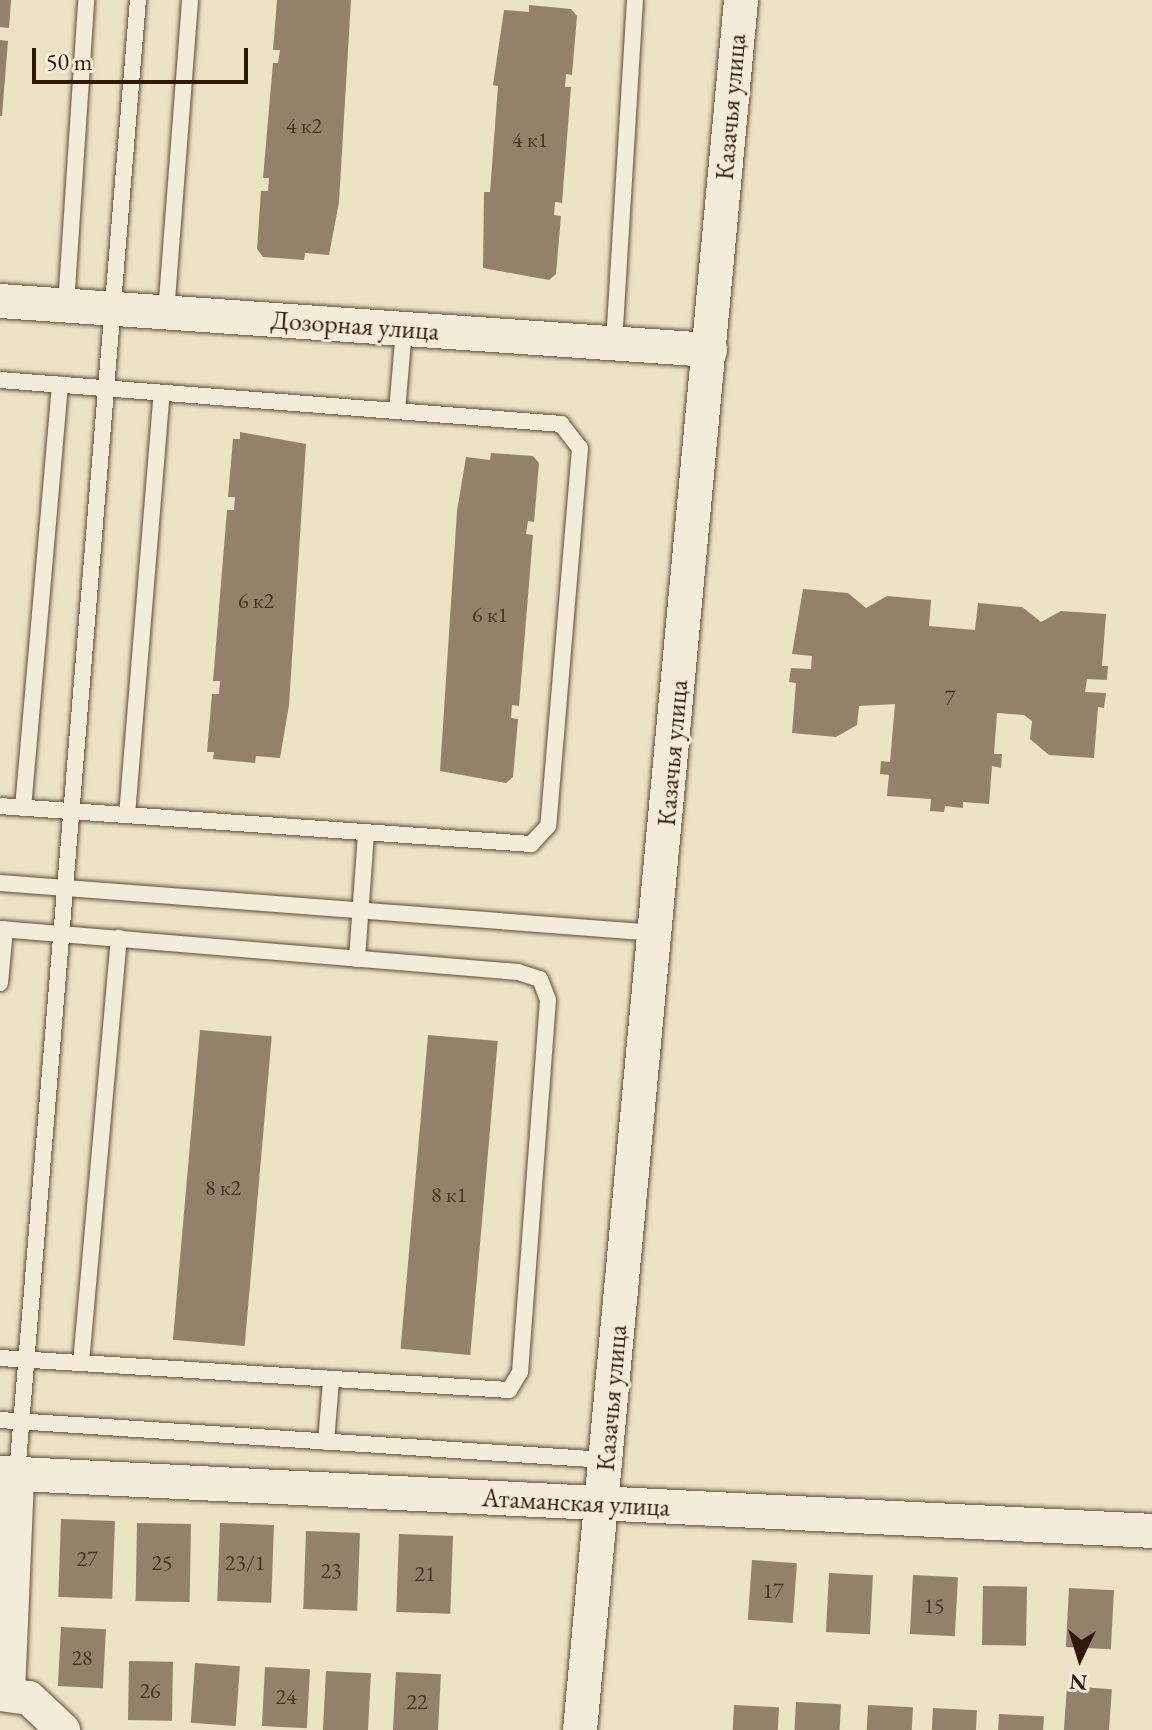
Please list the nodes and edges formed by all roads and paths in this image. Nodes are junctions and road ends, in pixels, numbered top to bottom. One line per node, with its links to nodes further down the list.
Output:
1 (86, 0): 7 (lane)
2 (138, 0): 8 (lane)
3 (190, 0): 9 (lane)
4 (635, 0): 11 (lane)
5 (741, 0): 12 (street, Казачья улица)
6 (0, 301): 7 (street, Дозорная улица)
7 (66, 305): 8 (street, Дозорная улица)
8 (115, 309): 9 (street, Дозорная улица); 15 (lane)
9 (166, 313): 10 (street, Дозорная улица)
10 (404, 329): 11 (street, Дозорная улица); 17 (lane)
11 (614, 343): 12 (street, Дозорная улица)
12 (710, 350): 26 (street, Казачья улица)
13 (0, 380): 14 (lane)
14 (60, 385): 15 (lane); 19 (lane)
15 (108, 389): 16 (lane); 25 (lane)
16 (162, 393): 17 (lane); 20 (lane)
17 (397, 411): 21 (lane)
18 (0, 806): 19 (lane)
19 (23, 808): 20 (lane)
20 (127, 815): 21 (lane)
21 (366, 832): 23 (lane)
22 (0, 883): 23 (lane)
23 (361, 910): 26 (lane); 28 (lane)
24 (2, 929): 25 (lane); 29 (lane)
25 (61, 933): 27 (lane); 31 (lane)
26 (657, 933): 37 (street, Казачья улица)
27 (119, 938): 28 (lane); 32 (lane)
28 (357, 959): 33 (lane)
29 (0, 983)
30 (0, 1358): 31 (lane)
31 (23, 1359): 32 (lane); 35 (lane)
32 (81, 1363): 33 (lane)
33 (331, 1381): 36 (lane)
34 (0, 1420): 35 (lane)
35 (18, 1421): 36 (lane); 38 (lane)
36 (326, 1442): 37 (lane)
37 (606, 1460): 39 (street, Казачья улица)
38 (8, 1474): 39 (street, Атаманская улица); 41 (street)
39 (602, 1505): 40 (street, Атаманская улица); 43 (street, Казачья улица)
40 (1152, 1531)
41 (4, 1694): 42 (street)
42 (63, 1730)
43 (580, 1730)

